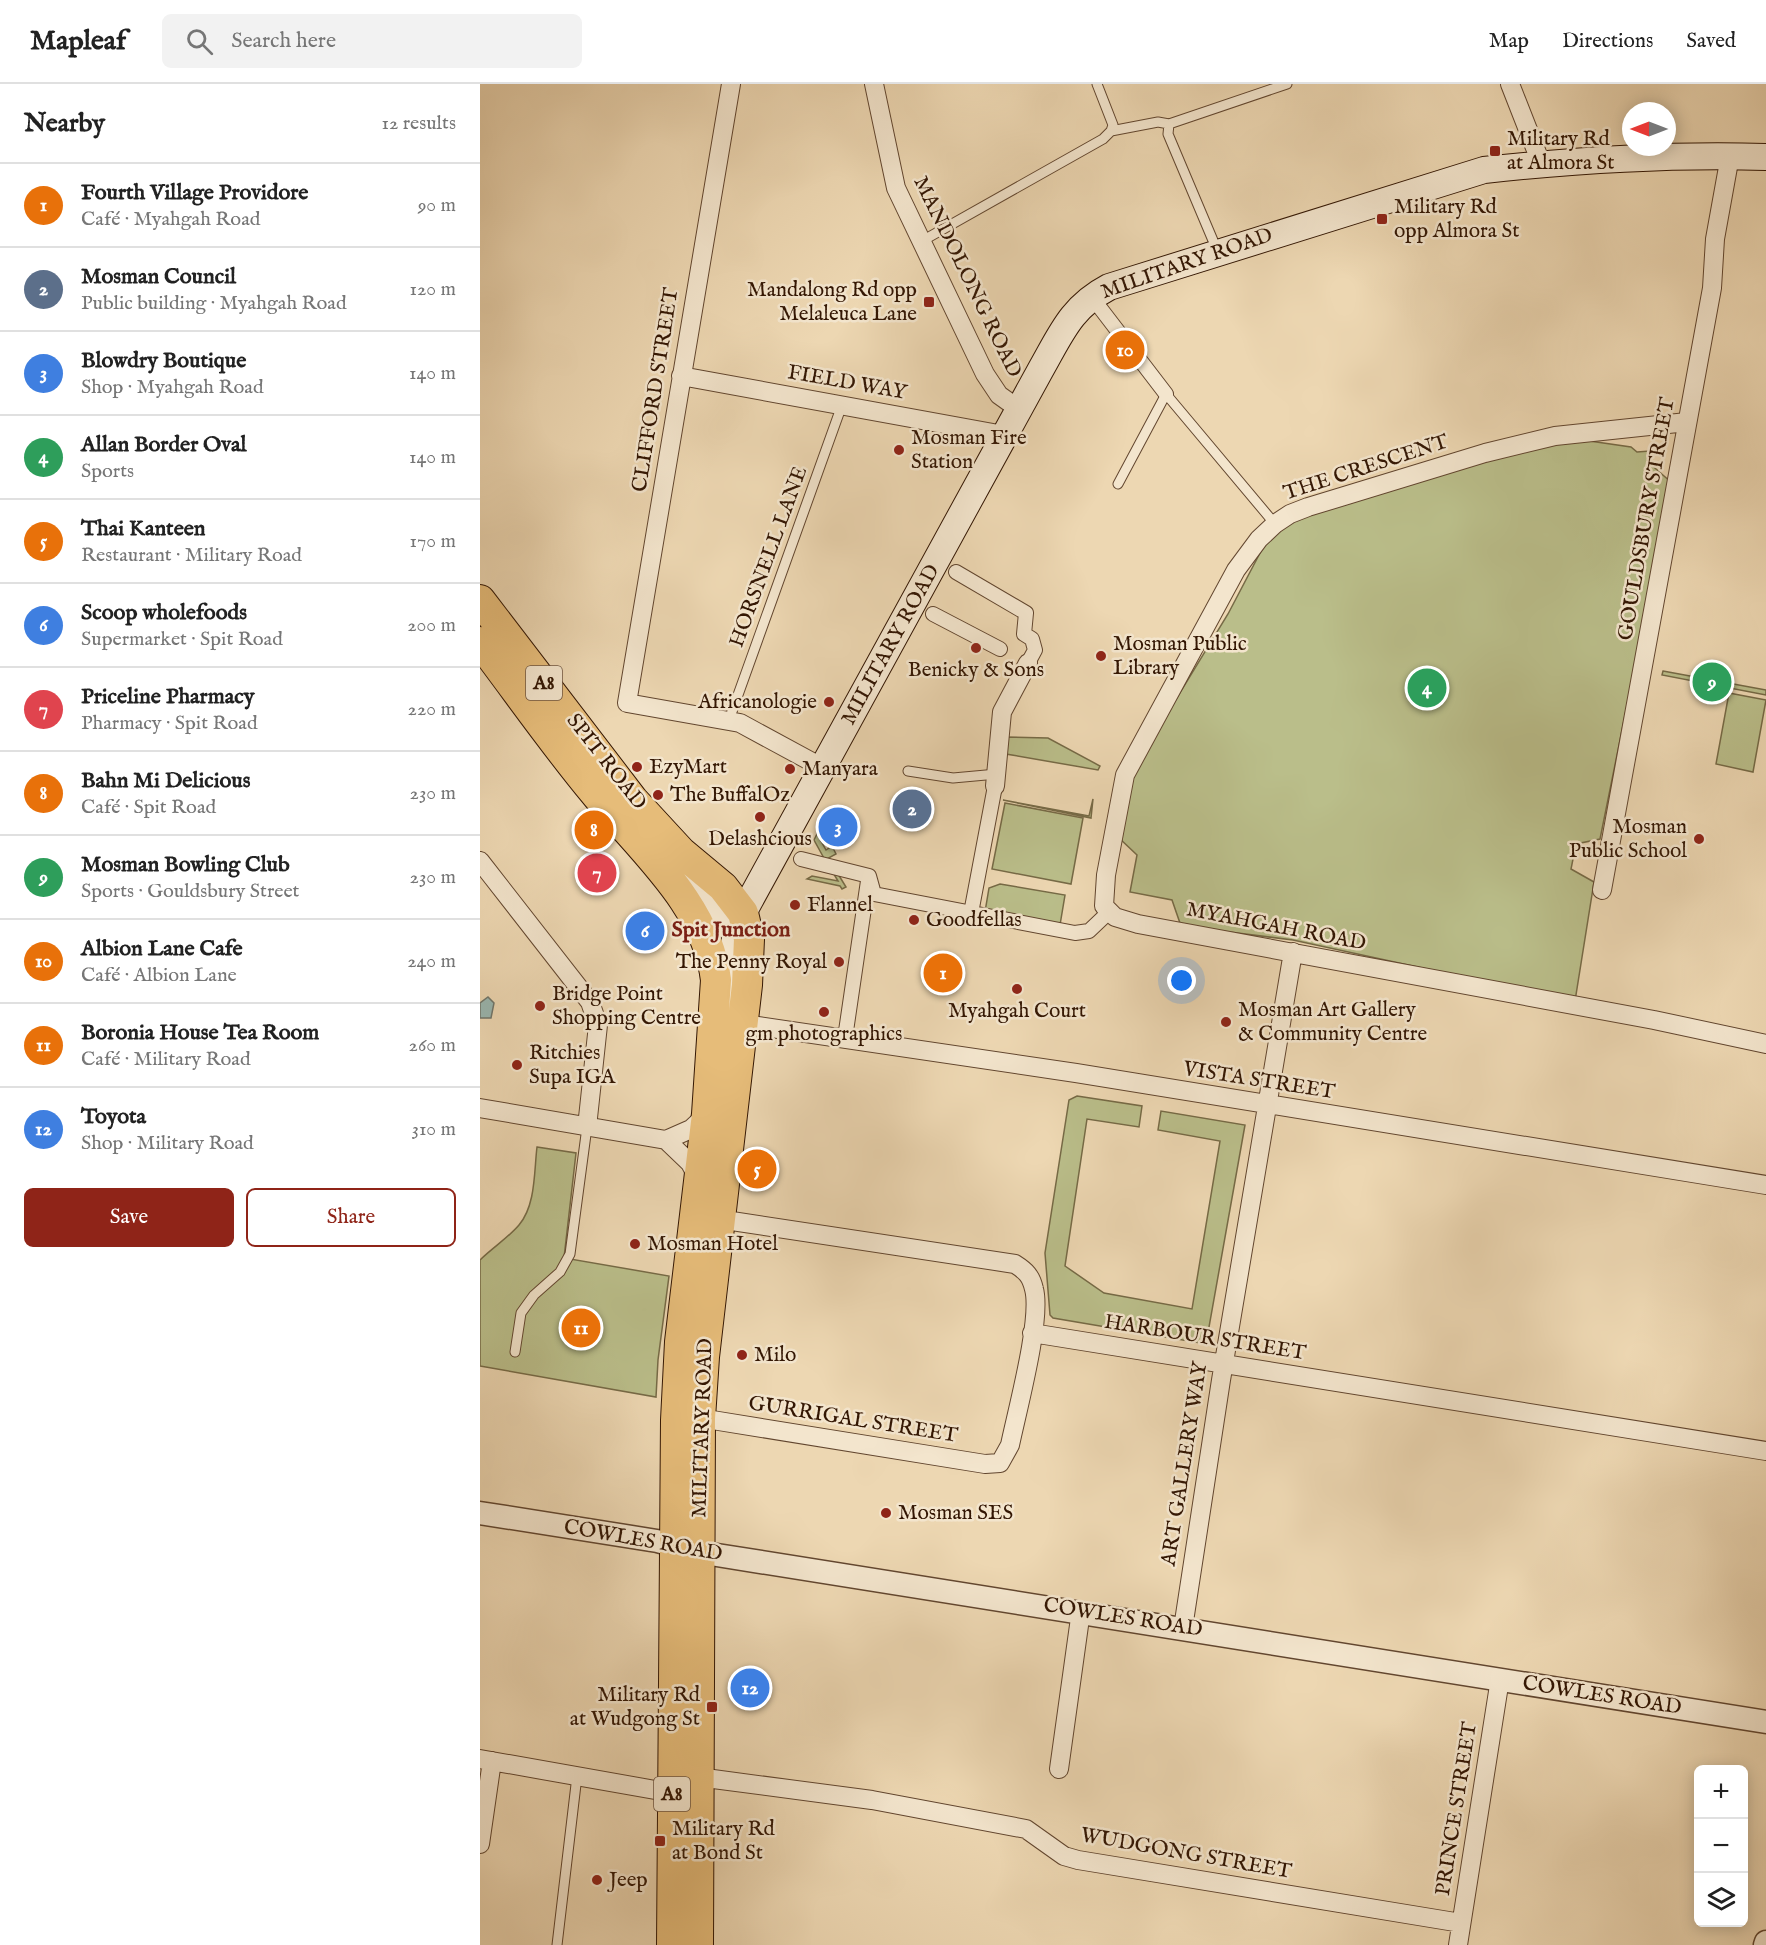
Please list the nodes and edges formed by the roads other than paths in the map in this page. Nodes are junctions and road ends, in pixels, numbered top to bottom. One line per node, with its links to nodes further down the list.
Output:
1 (731, 84): 14 (street, CLIFFORD STREET)
2 (874, 84): 11 (street, MANDOLONG ROAD)
3 (1097, 84): 7 (lane)
4 (1287, 84): 6 (lane)
5 (1510, 84): 10 (street)
6 (1169, 124): 7 (lane); 12 (lane)
7 (1111, 131): 11 (lane)
8 (1730, 156): 9 (main road, MILITARY ROAD); 10 (main road, MILITARY ROAD); 18 (street, GOULDSBURY STREET)
9 (1766, 158)
10 (1541, 164): 12 (main road, MILITARY ROAD)
11 (922, 241): 17 (street, MANDOLONG ROAD)
12 (1218, 252): 13 (main road, MILITARY ROAD)
13 (1091, 296): 15 (street); 17 (main road, MILITARY ROAD)
14 (681, 376): 16 (street, FIELD WAY); 28 (street, CLIFFORD STREET)
15 (1166, 394): 20 (lane); 21 (lane)
16 (842, 405): 19 (street, FIELD WAY); 28 (lane, HORSNELL LANE)
17 (1020, 410): 19 (main road, MILITARY ROAD)
18 (1687, 422): 21 (street, THE CRESCENT); 36 (street, GOULDSBURY STREET)
19 (1004, 435): 29 (main road, MILITARY ROAD)
20 (1118, 484)
21 (1275, 524): 37 (street, THE CRESCENT)
22 (956, 572): 27 (street)
23 (480, 600): 38 (highway, SPIT ROAD / A8)
24 (933, 614): 26 (street)
25 (480, 642): 34 (highway, SPIT ROAD / A8)
26 (999, 649)
27 (1028, 663): 31 (street)
28 (729, 720): 29 (street)
29 (823, 768): 38 (main road, MILITARY ROAD)
30 (908, 771): 31 (lane)
31 (998, 779): 39 (street)
32 (801, 859): 35 (street)
33 (480, 861): 49 (street)
34 (658, 866): 38 (main road); 40 (highway, SPIT ROAD / A8)
35 (869, 876): 39 (street); 43 (street)
36 (1602, 890)
37 (1109, 912): 39 (street); 41 (street, MYAHGAH ROAD)
38 (743, 913): 42 (highway, MILITARY ROAD / A8); 45 (main road, MILITARY ROAD)
39 (971, 913)
40 (706, 937): 45 (highway, MILITARY ROAD / A8)
41 (1293, 952): 44 (street, MYAHGAH ROAD); 46 (street, ART GALLERY WAY)
42 (744, 1024): 43 (street, VISTA STREET); 53 (highway, MILITARY ROAD / A8)
43 (845, 1038): 46 (street, VISTA STREET)
44 (1766, 1044)
45 (712, 1056): 48 (highway, MILITARY ROAD / A8)
46 (1267, 1105): 52 (street, VISTA STREET); 56 (street, ART GALLERY WAY)
47 (480, 1108): 49 (street)
48 (707, 1114): 50 (street); 51 (highway, MILITARY ROAD / A8)
49 (587, 1127): 50 (street); 55 (lane)
50 (666, 1140): 51 (street)
51 (700, 1180): 53 (highway, MILITARY ROAD / A8)
52 (1766, 1185)
53 (708, 1218): 54 (street); 57 (highway, MILITARY ROAD / A8); 60 (highway, MILITARY ROAD / A8)
54 (1032, 1333): 56 (street, HARBOUR STREET); 57 (street, GURRIGAL STREET)
55 (515, 1352)
56 (1224, 1363): 58 (street, HARBOUR STREET); 62 (street, ART GALLERY WAY)
57 (700, 1418): 60 (highway, MILITARY ROAD / A8)
58 (1766, 1451)
59 (480, 1513): 60 (street, COWLES ROAD)
60 (687, 1548): 61 (street, COWLES ROAD); 68 (highway, MILITARY ROAD / A8); 69 (highway, MILITARY ROAD / A8)
61 (1081, 1611): 62 (street, COWLES ROAD); 66 (street)
62 (1183, 1628): 63 (street, COWLES ROAD)
63 (1500, 1679): 64 (street, COWLES ROAD); 71 (street, PRINCE STREET)
64 (1766, 1722)
65 (486, 1760): 67 (street); 70 (street)
66 (1059, 1769)
67 (577, 1776): 69 (street); 72 (lane)
68 (698, 1777): 71 (street, WUDGONG STREET); 74 (highway, MILITARY ROAD / A8)
69 (672, 1793): 73 (highway, MILITARY ROAD / A8)
70 (480, 1844)
71 (1461, 1923): 75 (street, PRINCE STREET)
72 (557, 1945)
73 (672, 1945)
74 (698, 1945)
75 (1458, 1945)

